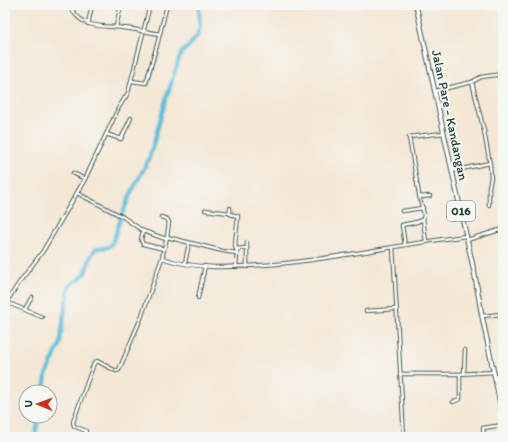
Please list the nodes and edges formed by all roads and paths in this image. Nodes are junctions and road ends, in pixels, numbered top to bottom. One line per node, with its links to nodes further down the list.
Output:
1 (69, 5): 7 (street)
2 (92, 5): 7 (street)
3 (121, 5): 8 (street)
4 (150, 5): 9 (street)
5 (167, 5): 10 (street)
6 (416, 5): 14 (main road, Jalan Pare - Kandangan / 016)
7 (88, 24): 8 (street)
8 (116, 27): 9 (street)
9 (144, 32): 10 (street); 12 (street)
10 (160, 34): 12 (street)
11 (503, 74): 13 (street)
12 (132, 81): 17 (street)
13 (472, 82): 14 (street); 18 (street)
14 (435, 91): 16 (main road, Jalan Pare - Kandangan / 016)
15 (131, 118): 17 (street)
16 (444, 133): 19 (main road, Jalan Pare - Kandangan / 016); 24 (street)
17 (106, 134): 21 (street)
18 (490, 163): 19 (street); 25 (street)
19 (452, 171): 36 (main road, Jalan Pare - Kandangan / 016)
20 (73, 173): 21 (street)
21 (85, 179): 22 (street)
22 (77, 193): 34 (street); 53 (street)
23 (430, 196): 24 (street)
24 (420, 197): 27 (street)
25 (489, 205)
26 (230, 208): 30 (street)
27 (423, 208): 29 (street); 32 (street)
28 (205, 210): 30 (street)
29 (402, 212)
30 (230, 213): 44 (street)
31 (161, 217): 35 (street)
32 (423, 220): 37 (street); 40 (street)
33 (503, 229): 36 (street)
34 (143, 231): 35 (street); 43 (street)
35 (167, 238): 38 (street); 43 (street)
36 (467, 238): 37 (street); 58 (main road, Jalan Pare - Kandangan / 016)
37 (426, 242): 40 (street)
38 (189, 243): 45 (street); 47 (street)
39 (247, 243): 42 (street)
40 (405, 245): 41 (street)
41 (393, 247): 50 (street); 55 (street)
42 (247, 248): 44 (street); 50 (street)
43 (164, 249): 46 (street)
44 (236, 249): 45 (street)
45 (237, 253): 49 (street)
46 (162, 258): 47 (street); 68 (street)
47 (185, 264): 48 (street)
48 (205, 266): 49 (street); 52 (street)
49 (236, 267): 50 (street)
50 (247, 267)
51 (32, 297): 54 (street)
52 (198, 298)
53 (6, 303): 54 (street)
54 (25, 309): 59 (street)
55 (396, 309): 56 (street); 62 (street)
56 (366, 311)
57 (503, 314): 58 (street)
58 (482, 316): 61 (main road, Jalan Pare - Kandangan / 016)
59 (42, 318)
60 (465, 350): 64 (street)
61 (494, 372): 64 (street); 66 (main road, Jalan Pare - Kandangan / 016)
62 (400, 374): 63 (street); 69 (street)
63 (460, 374): 64 (street); 65 (street)
64 (464, 374)
65 (453, 402)
66 (503, 417)
67 (503, 426): 70 (street)
68 (85, 437)
69 (404, 437)
70 (484, 437)

